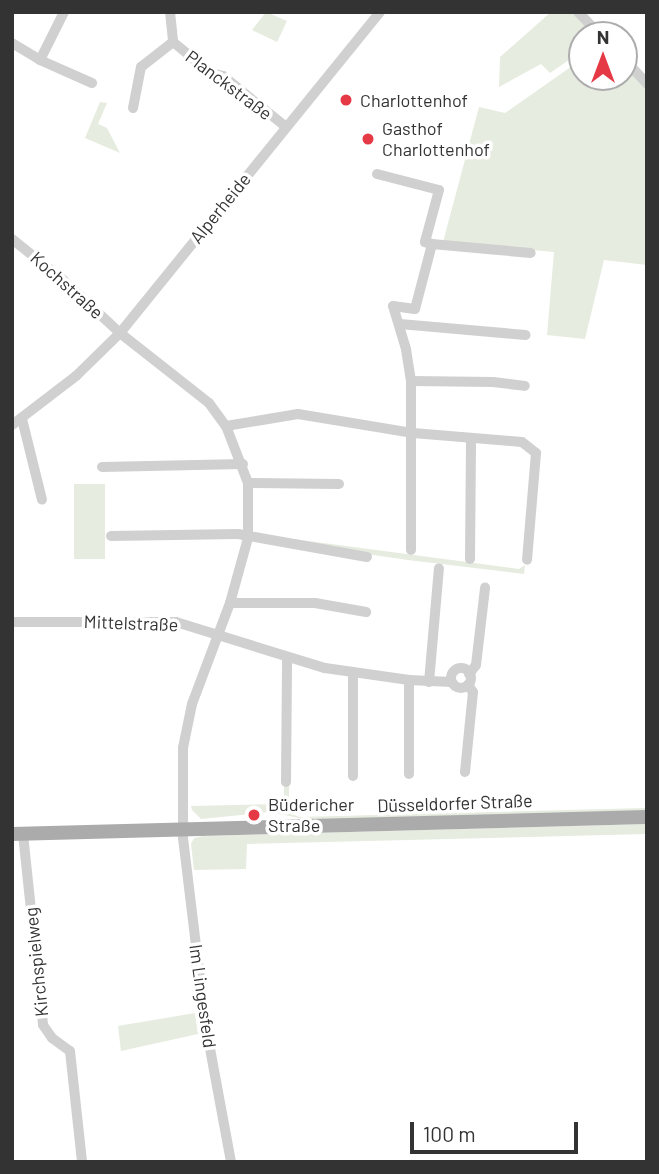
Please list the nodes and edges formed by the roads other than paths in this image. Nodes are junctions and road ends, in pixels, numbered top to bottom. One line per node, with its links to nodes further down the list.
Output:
1 (64, 12): 6 (street)
2 (170, 12): 4 (street, Planckstraße)
3 (380, 12): 9 (street, Alperheide)
4 (173, 42): 8 (street, Planckstraße); 9 (street, Planckstraße)
5 (12, 43): 6 (street)
6 (40, 60): 7 (street)
7 (92, 83)
8 (133, 108)
9 (286, 127): 15 (street, Alperheide)
10 (377, 174): 12 (street)
11 (12, 239): 15 (street, Kochstraße)
12 (432, 244): 13 (street); 14 (street)
13 (531, 253)
14 (400, 324): 16 (street); 17 (street)
15 (120, 333): 19 (street, Alperheide); 20 (street)
16 (526, 335)
17 (411, 381): 18 (street); 21 (street)
18 (525, 386)
19 (17, 422): 27 (street)
20 (226, 425): 21 (street); 23 (street)
21 (413, 433): 22 (street); 30 (street)
22 (471, 438): 32 (street); 33 (street)
23 (243, 464): 24 (street); 25 (street)
24 (102, 467)
25 (248, 483): 26 (street); 29 (street)
26 (339, 484)
27 (41, 500)
28 (111, 536): 29 (street)
29 (248, 538): 31 (street); 36 (street)
30 (411, 550)
31 (367, 557)
32 (470, 559)
33 (527, 560)
34 (439, 568): 44 (street)
35 (485, 588): 42 (street)
36 (230, 603): 37 (street); 39 (street)
37 (366, 612)
38 (12, 622): 39 (street, Mittelstraße)
39 (218, 633): 40 (street, Mittelstraße); 51 (street)
40 (287, 657): 41 (street, Mittelstraße); 49 (street)
41 (353, 673): 43 (street, Mittelstraße); 48 (street)
42 (469, 679): 45 (street, Mittelstraße); 45 (street, Mittelstraße); 46 (street)
43 (409, 680): 44 (street, Mittelstraße); 47 (street)
44 (429, 682): 45 (street, Mittelstraße)
45 (452, 682)
46 (465, 772)
47 (409, 774)
48 (353, 776)
49 (286, 782)
50 (647, 817): 51 (main road, Düsseldorfer Straße)
51 (183, 830): 52 (main road, Düsseldorfer Straße); 54 (street, Im Lingesfeld)
52 (18, 834): 53 (street, Kirchspielweg)
53 (82, 1162)
54 (230, 1162)

